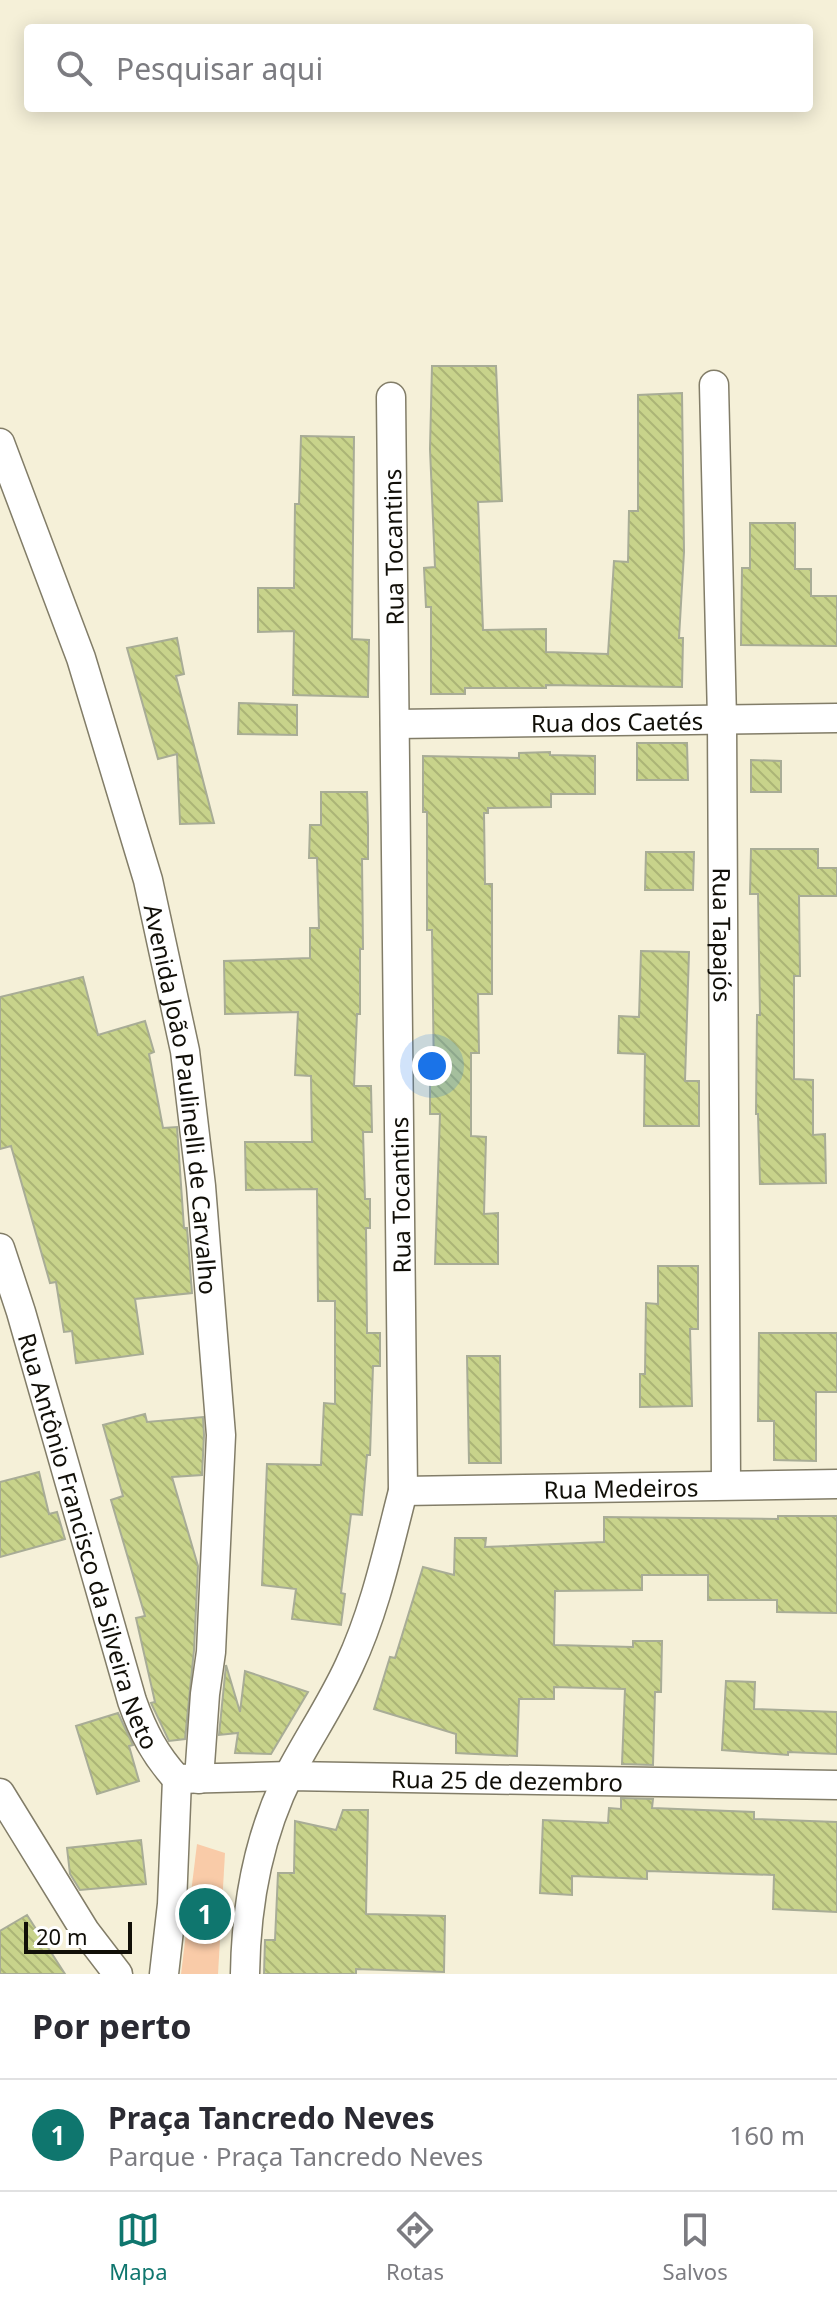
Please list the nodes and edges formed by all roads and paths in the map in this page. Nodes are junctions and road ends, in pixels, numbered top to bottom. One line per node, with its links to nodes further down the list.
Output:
1 (714, 385): 5 (street, Rua Tapajós)
2 (391, 397): 6 (street, Rua Tocantins)
3 (0, 443): 12 (street, Avenida João Paulinelli de Carvalho)
4 (837, 718): 5 (street, Rua dos Caetés)
5 (722, 719): 6 (street, Rua dos Caetés); 9 (street, Rua Tapajós)
6 (395, 724): 10 (street, Rua Tocantins)
7 (0, 1248): 12 (street, Rua Antônio Francisco da Silveira Neto)
8 (837, 1484): 9 (street, Rua Medeiros)
9 (726, 1485): 10 (street, Rua Medeiros)
10 (403, 1491): 11 (street, Rua Tocantins)
11 (289, 1776): 12 (street, Rua 25 de dezembro); 13 (street, Rua 25 de dezembro); 17 (street, Rua Tocantins)
12 (188, 1779): 16 (street, Avenida João Paulinelli de Carvalho)
13 (837, 1785)
14 (0, 1793): 15 (street)
15 (118, 1974)
16 (164, 1974)
17 (245, 1974)

